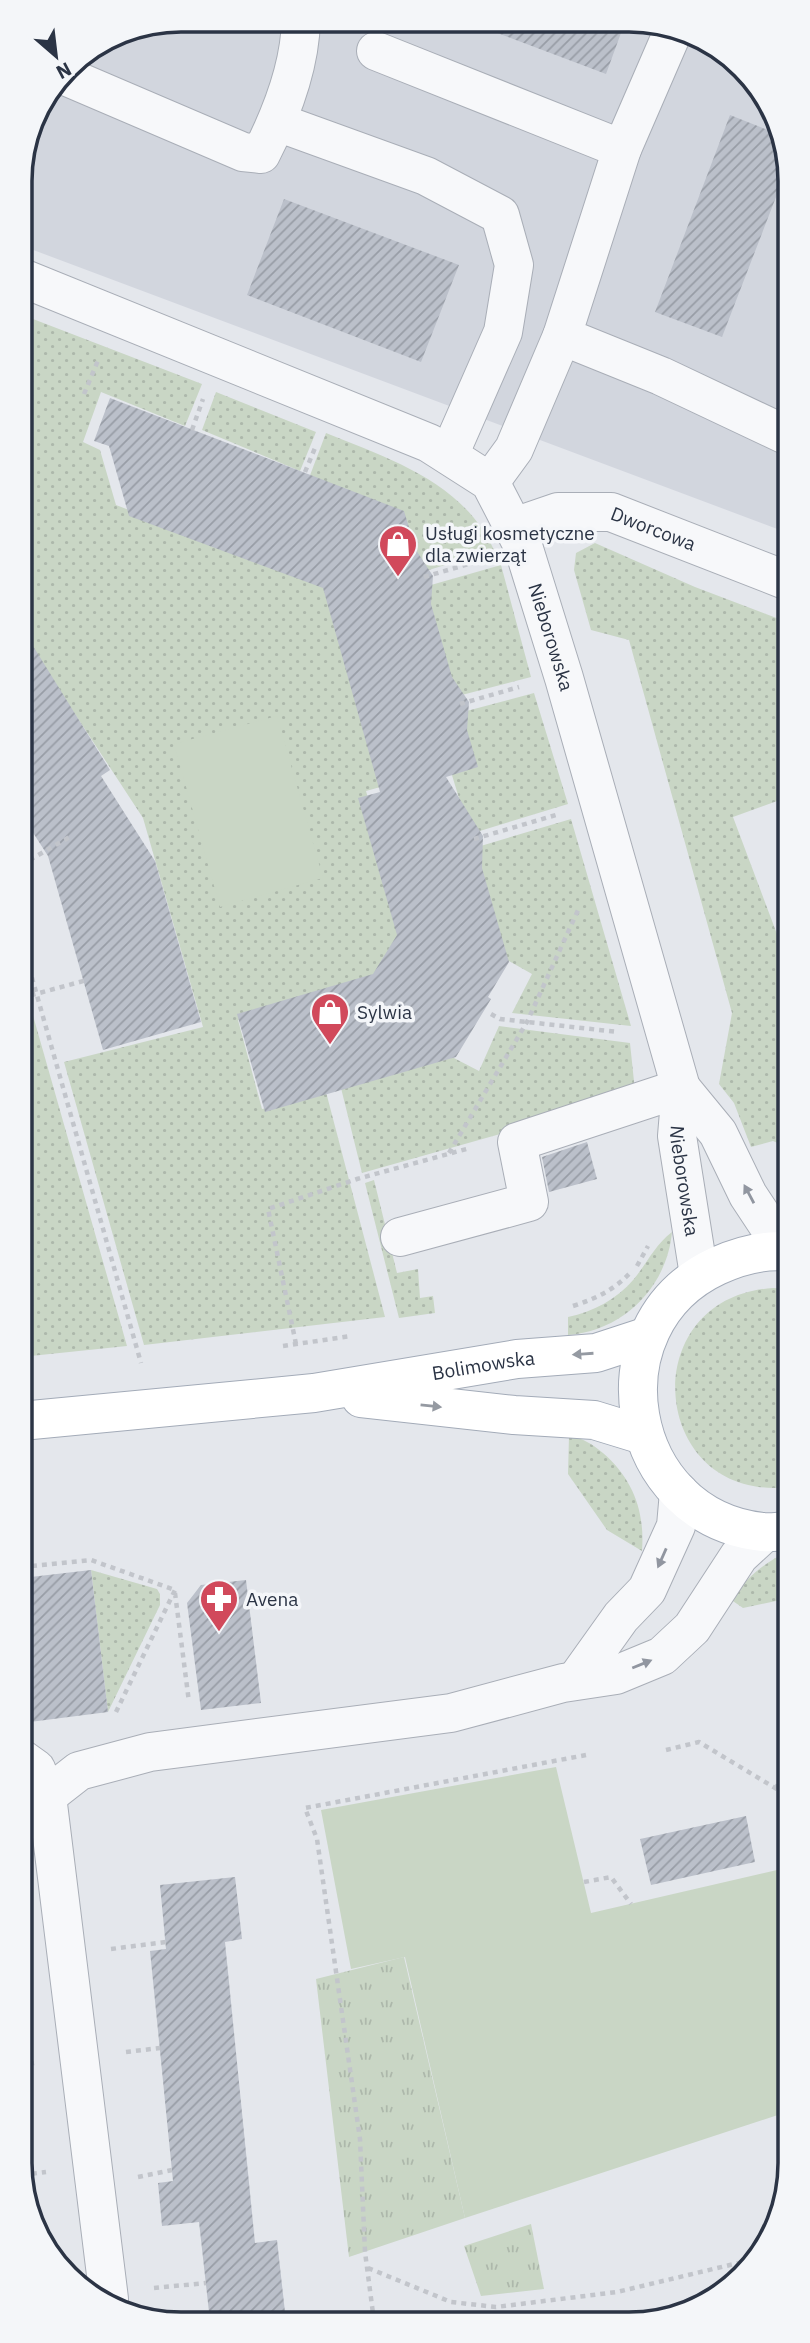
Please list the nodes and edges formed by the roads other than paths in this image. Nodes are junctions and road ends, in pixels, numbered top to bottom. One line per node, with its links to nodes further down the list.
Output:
1 (301, 32): 5 (street)
2 (670, 38): 6 (street)
3 (376, 51): 6 (street)
4 (91, 87): 5 (street)
5 (277, 122): 10 (street)
6 (622, 149): 8 (street)
7 (32, 281): 10 (street, Nieborowska)
8 (562, 336): 9 (street); 11 (street)
9 (778, 431)
10 (449, 455): 11 (street, Nieborowska)
11 (490, 482): 12 (street, Nieborowska)
12 (514, 527): 13 (street, Dworcowa); 14 (street, Nieborowska)
13 (778, 577)
14 (681, 1088): 15 (street); 16 (street, Nieborowska, one-way to 14); 18 (street, Nieborowska)
15 (400, 1237)
16 (778, 1238)
17 (778, 1252): 18 (main road)
18 (699, 1275): 19 (main road)
19 (648, 1336): 20 (main road, Bolimowska, one-way to 20); 22 (main road)
20 (314, 1393): 21 (main road, Bolimowska); 22 (main road, Bolimowska, one-way to 22)
21 (32, 1421)
22 (643, 1435): 23 (main road)
23 (679, 1492): 24 (main road); 25 (street, one-way to 25)
24 (777, 1532): 25 (street, one-way to 24)
25 (576, 1680): 27 (street)
26 (32, 1766): 27 (street)
27 (47, 1796): 28 (street)
28 (108, 2292)

